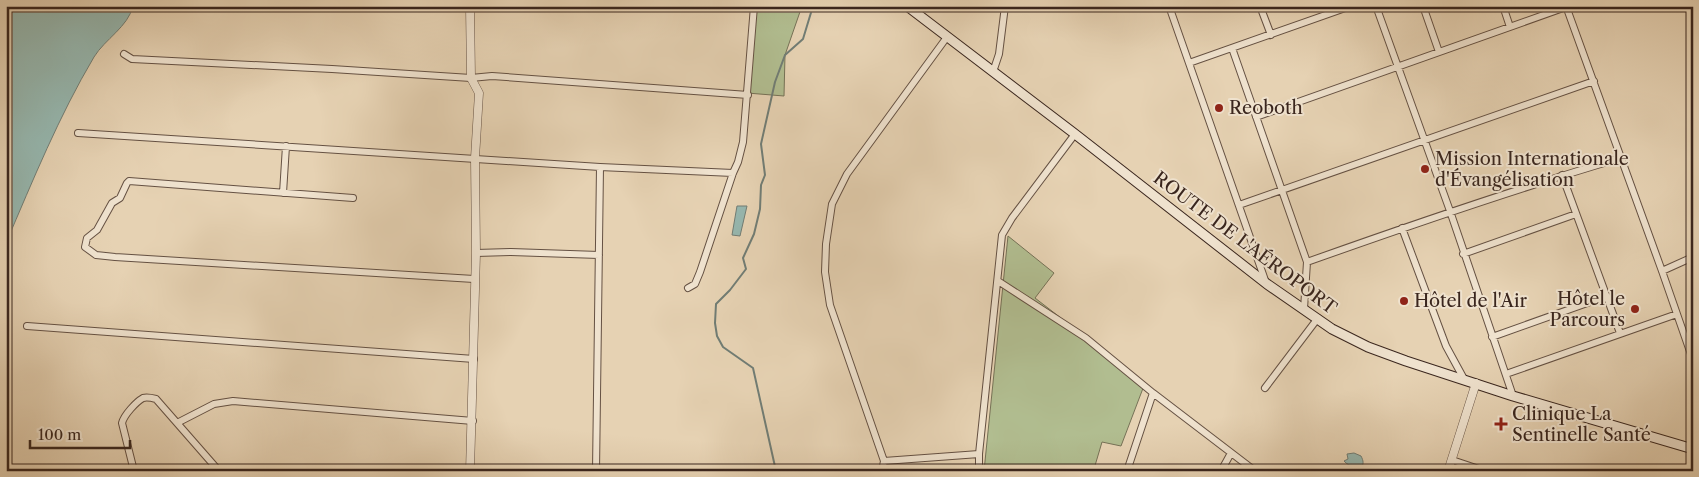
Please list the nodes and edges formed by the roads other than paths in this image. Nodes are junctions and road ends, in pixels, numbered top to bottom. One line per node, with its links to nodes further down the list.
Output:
1 (470, 6): 21 (street)
2 (754, 6): 23 (street)
3 (907, 6): 14 (main road, ROUTE DE L'AÉROPORT)
4 (1005, 6): 20 (street)
5 (1169, 6): 18 (street)
6 (1260, 6): 13 (street)
7 (1350, 6): 13 (street)
8 (1376, 6): 19 (street)
9 (1423, 6): 16 (street)
10 (1503, 6): 12 (street)
11 (1566, 7): 12 (street); 22 (street)
12 (1510, 27): 16 (street)
13 (1270, 35): 15 (street)
14 (947, 37): 20 (main road, ROUTE DE L'AÉROPORT); 71 (street)
15 (1232, 48): 18 (street); 24 (street)
16 (1440, 52): 19 (street)
17 (124, 54): 21 (street)
18 (1189, 63): 37 (street)
19 (1397, 67): 24 (street); 27 (street)
20 (993, 72): 26 (main road, ROUTE DE L'AÉROPORT)
21 (471, 78): 23 (street); 29 (street)
22 (1594, 81): 27 (street); 30 (street)
23 (748, 95): 32 (street)
24 (1256, 117): 34 (street)
25 (78, 134): 28 (street)
26 (1075, 134): 48 (street); 49 (main road, ROUTE DE L'AÉROPORT)
27 (1423, 140): 34 (street); 38 (street)
28 (286, 146): 29 (street); 35 (street)
29 (475, 158): 31 (street); 41 (street)
30 (1621, 158): 33 (street); 46 (street)
31 (600, 167): 32 (street); 43 (street)
32 (733, 173): 50 (street)
33 (1562, 175): 38 (street); 39 (street)
34 (1282, 190): 37 (street); 45 (street)
35 (283, 193): 36 (street); 47 (street)
36 (353, 198)
37 (1239, 205): 49 (street)
38 (1450, 211): 40 (street); 42 (street)
39 (1576, 214): 42 (street); 51 (street)
40 (1402, 228): 45 (street); 61 (street)
41 (476, 254): 43 (street); 47 (street)
42 (1463, 254): 57 (street)
43 (599, 256): 77 (street)
44 (1693, 257): 46 (street)
45 (1307, 262): 52 (street)
46 (1662, 271): 53 (street)
47 (474, 279): 58 (street)
48 (998, 281): 64 (street); 70 (street)
49 (1267, 284): 52 (main road, ROUTE DE L'AÉROPORT)
50 (688, 288)
51 (1607, 296): 56 (street); 57 (street)
52 (1304, 309): 54 (main road, ROUTE DE L'AÉROPORT)
53 (1677, 314): 56 (street); 59 (street)
54 (1318, 318): 61 (main road, ROUTE DE L'AÉROPORT); 63 (street)
55 (27, 326): 58 (street)
56 (1620, 333): 60 (street)
57 (1492, 337): 60 (street)
58 (474, 359): 66 (street)
59 (1693, 360)
60 (1506, 374): 65 (street)
61 (1464, 379): 62 (main road, ROUTE DE L'AÉROPORT)
62 (1476, 383): 65 (main road, ROUTE DE L'AÉROPORT); 72 (street)
63 (1265, 388)
64 (1153, 393): 69 (street); 80 (street)
65 (1514, 396): 68 (main road, ROUTE DE L'AÉROPORT)
66 (473, 421): 67 (street); 76 (street)
67 (177, 423): 74 (street); 75 (street)
68 (1693, 449)
69 (1231, 453): 81 (street); 82 (street)
70 (979, 454): 71 (street); 73 (street)
71 (884, 460): 78 (street)
72 (1452, 460): 83 (street); 84 (street)
73 (979, 469): 79 (street)
74 (134, 471)
75 (218, 471)
76 (470, 471)
77 (596, 471)
78 (882, 471)
79 (986, 471)
80 (1127, 471)
81 (1221, 471)
82 (1255, 471)
83 (1448, 471)
84 (1485, 471)

